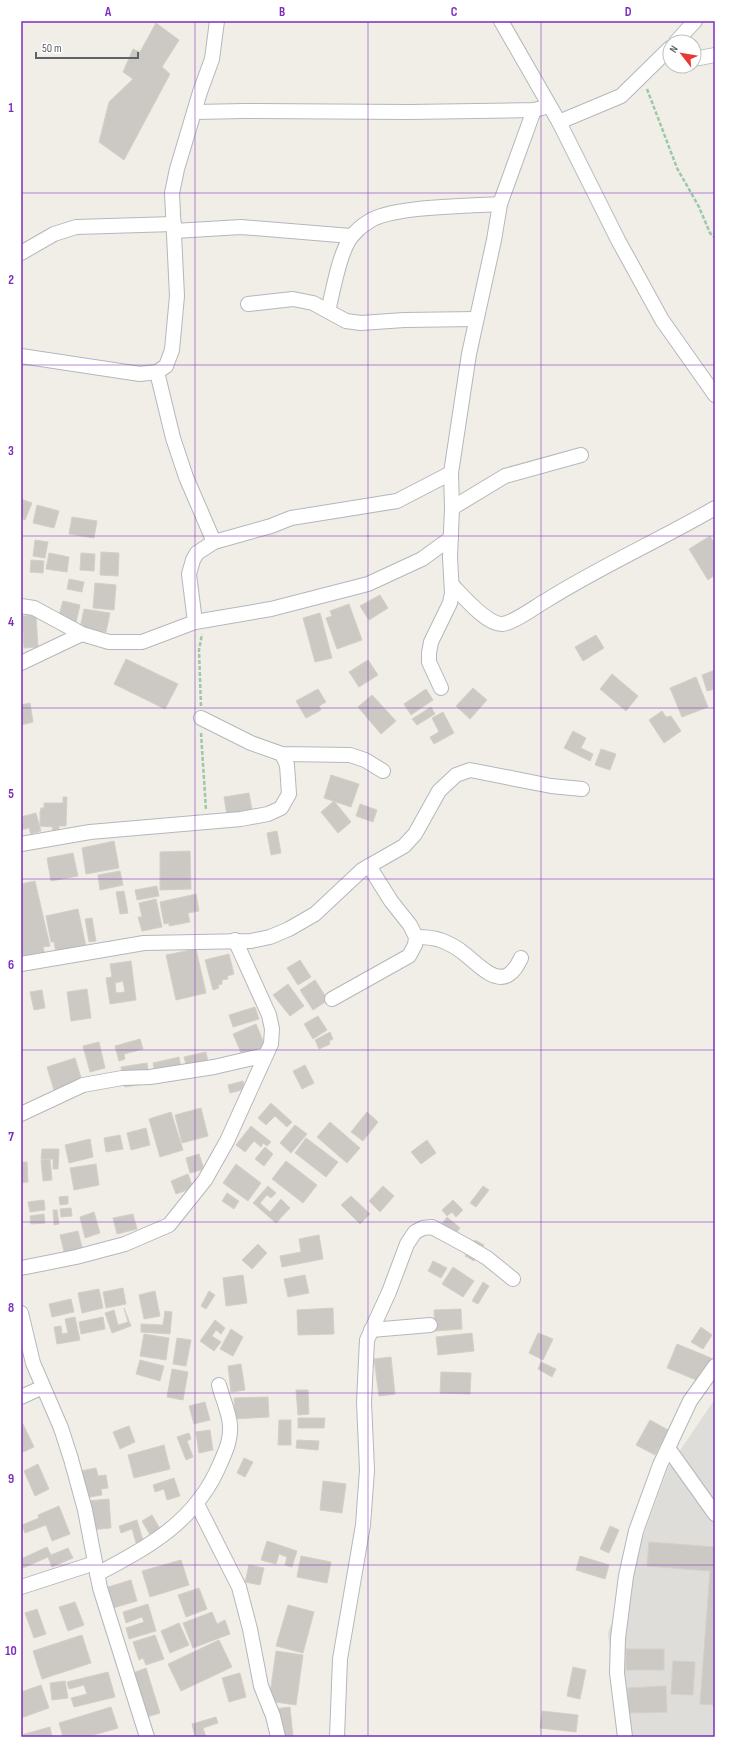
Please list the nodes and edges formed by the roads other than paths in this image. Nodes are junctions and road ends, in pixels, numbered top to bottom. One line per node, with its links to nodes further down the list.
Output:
1 (217, 21): 12 (street)
2 (501, 21): 10 (street)
3 (695, 21): 4 (street)
4 (683, 34)
5 (715, 55): 7 (street)
6 (662, 56): 9 (street)
7 (702, 57)
8 (662, 64): 9 (street)
9 (653, 66): 13 (street)
10 (550, 106): 11 (street); 13 (street)
11 (534, 110): 12 (street); 14 (street)
12 (194, 112): 15 (street)
13 (558, 122): 23 (street)
14 (500, 204): 16 (street); 20 (street)
15 (174, 227): 16 (street); 17 (street); 22 (street)
16 (351, 236): 19 (street)
17 (21, 253)
18 (248, 304): 19 (street)
19 (328, 310): 20 (street)
20 (476, 319): 25 (street)
21 (21, 356): 22 (street)
22 (157, 372): 29 (street)
23 (715, 395)
24 (581, 455): 26 (street)
25 (450, 473): 26 (street); 29 (street)
26 (452, 508): 28 (street)
27 (715, 508): 30 (street)
28 (451, 538): 30 (street); 32 (street)
29 (214, 542): 32 (street)
30 (452, 585): 35 (street)
31 (21, 606): 33 (street)
32 (195, 622): 33 (street)
33 (82, 634): 34 (street)
34 (21, 663)
35 (441, 688)
36 (201, 718): 37 (street)
37 (282, 754): 38 (street); 40 (street)
38 (383, 771)
39 (582, 788): 41 (street)
40 (21, 844)
41 (369, 866): 42 (street); 43 (street)
42 (416, 937): 44 (street); 46 (street)
43 (235, 940): 45 (street); 47 (street)
44 (521, 958)
45 (21, 964)
46 (332, 1000)
47 (266, 1055): 48 (street); 49 (street)
48 (21, 1114)
49 (21, 1268)
50 (513, 1279): 53 (street)
51 (21, 1313): 56 (street)
52 (430, 1325): 53 (street)
53 (371, 1330): 65 (street)
54 (715, 1366): 58 (street)
55 (219, 1385): 59 (street)
56 (43, 1387): 57 (street); 61 (street)
57 (21, 1397)
58 (668, 1448): 60 (street); 66 (street)
59 (196, 1504): 61 (street); 64 (street)
60 (715, 1514)
61 (96, 1568): 62 (street); 63 (street)
62 (21, 1587)
63 (147, 1737)
64 (278, 1737)
65 (337, 1737)
66 (625, 1737)

